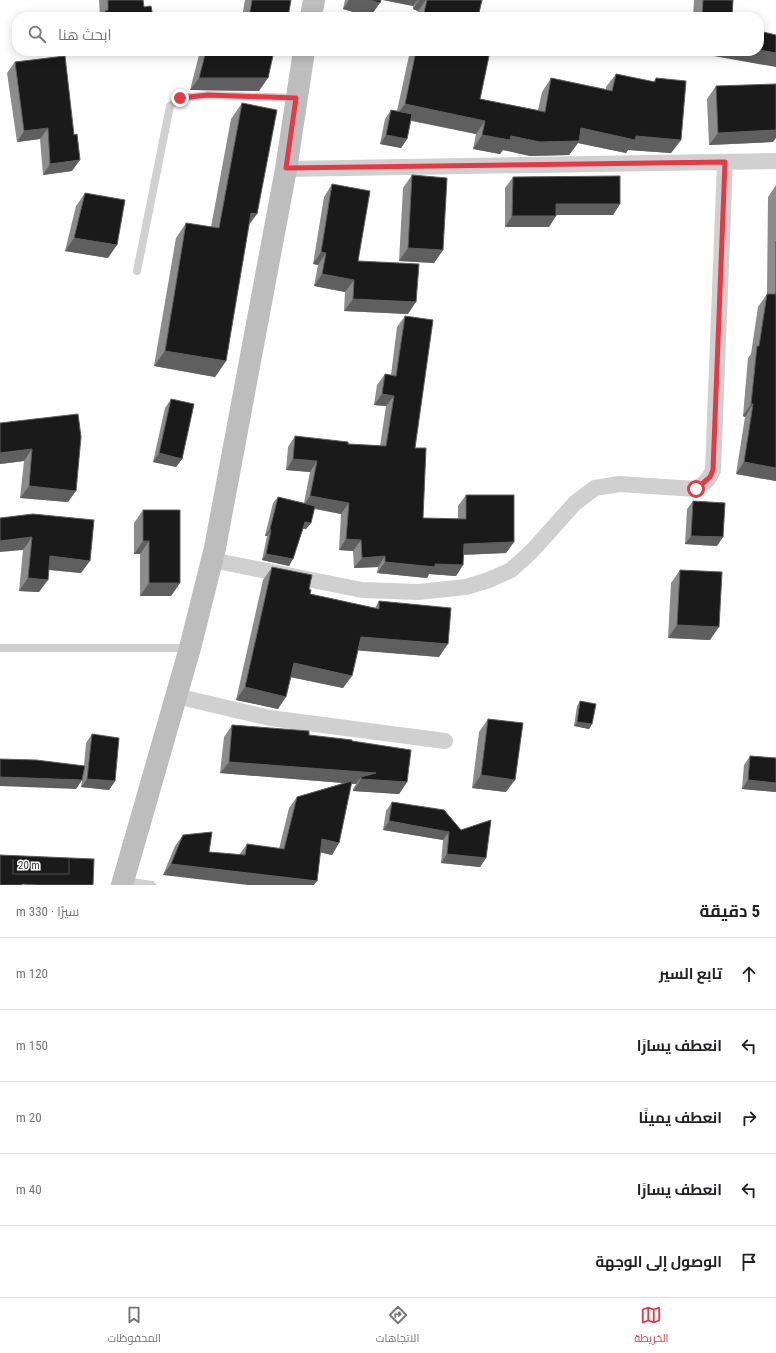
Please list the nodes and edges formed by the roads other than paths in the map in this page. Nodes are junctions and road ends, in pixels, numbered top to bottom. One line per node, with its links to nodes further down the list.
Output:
1 (314, 0): 2 (street)
2 (311, 12)
3 (303, 56): 4 (street)
4 (296, 98): 7 (street); 8 (lane)
5 (776, 161): 6 (street)
6 (725, 162): 7 (street); 9 (street)
7 (286, 168): 9 (street)
8 (137, 271)
9 (212, 560): 11 (street)
10 (0, 648): 11 (lane)
11 (190, 648): 12 (street)
12 (176, 696): 13 (street); 14 (street)
13 (445, 741)
14 (123, 883): 15 (lane)
15 (152, 885)

